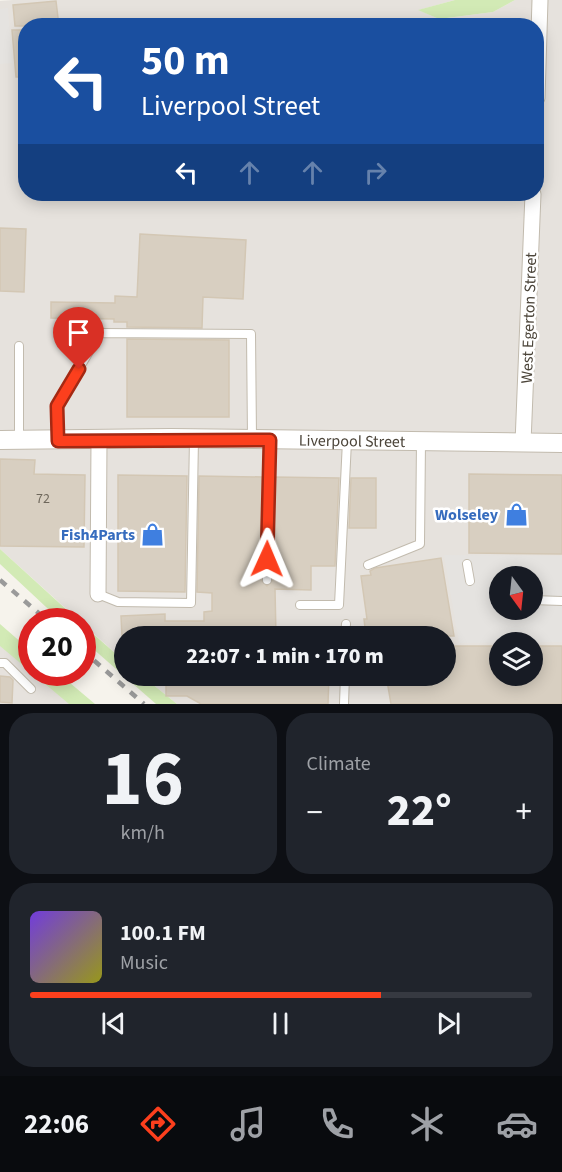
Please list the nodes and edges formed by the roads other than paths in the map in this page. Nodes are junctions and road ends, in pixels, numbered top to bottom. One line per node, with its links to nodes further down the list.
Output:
1 (540, 0): 2 (street)
2 (539, 18)
3 (533, 201): 13 (street, West Egerton Street)
4 (20, 346): 7 (lane)
5 (194, 439): 8 (street, Liverpool Street); 10 (street, Liverpool Street); 19 (lane)
6 (0, 440): 7 (street, Liverpool Street)
7 (19, 440): 9 (street, Liverpool Street)
8 (261, 440): 9 (lane); 11 (street, Liverpool Street); 17 (lane)
9 (58, 441): 10 (street, Liverpool Street)
10 (99, 441): 19 (street)
11 (347, 441): 12 (street, Liverpool Street); 22 (lane)
12 (421, 441): 13 (street, Liverpool Street); 16 (lane)
13 (523, 443): 14 (street, Liverpool Street)
14 (562, 443)
15 (467, 564): 18 (lane)
16 (368, 565)
17 (267, 580)
18 (471, 581)
19 (98, 594)
20 (543, 600): 21 (lane)
21 (562, 601)
22 (300, 605)
23 (0, 663): 25 (lane)
24 (345, 686): 26 (lane)
25 (31, 689)
26 (344, 704)

